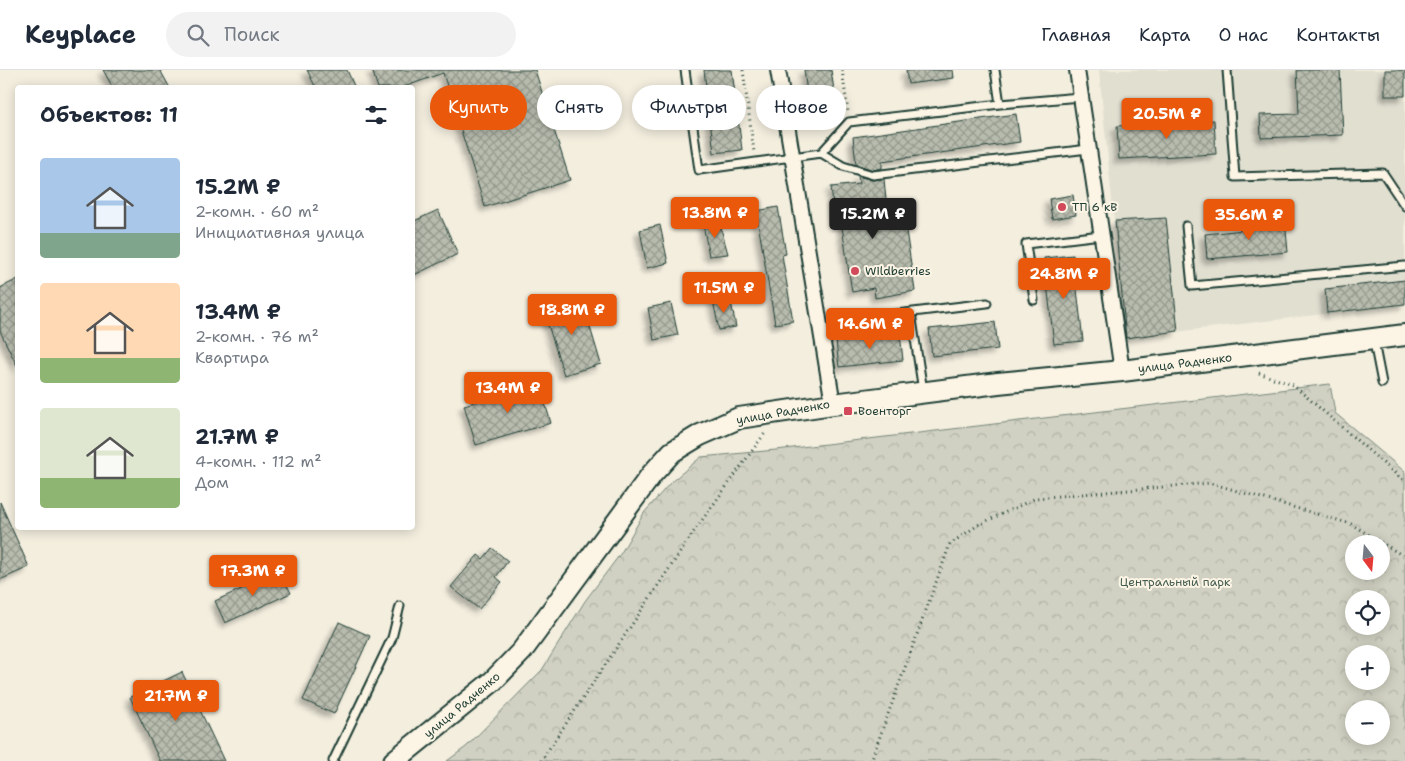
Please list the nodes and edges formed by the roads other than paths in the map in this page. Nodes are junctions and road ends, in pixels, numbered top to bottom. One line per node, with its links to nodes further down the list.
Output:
1 (685, 70): 10 (lane)
2 (778, 70): 10 (street)
3 (995, 70): 7 (lane)
4 (1077, 70): 6 (street)
5 (1227, 70): 11 (lane)
6 (1080, 97): 7 (lane); 8 (street)
7 (1000, 104): 9 (lane)
8 (1088, 149): 9 (lane); 13 (street)
9 (821, 153): 10 (lane)
10 (791, 158): 24 (street)
11 (1405, 206)
12 (1186, 226): 14 (lane)
13 (1101, 235): 15 (lane); 21 (street)
14 (1405, 266)
15 (1034, 300)
16 (987, 302): 17 (lane)
17 (912, 313): 18 (lane); 23 (lane)
18 (838, 321)
19 (1405, 335): 20 (street, улица Радченко)
20 (1374, 339): 21 (street, улица Радченко); 22 (lane)
21 (1122, 372): 23 (street, улица Радченко)
22 (1382, 383)
23 (923, 392): 24 (street, улица Радченко)
24 (833, 404): 27 (street, улица Радченко)
25 (400, 606): 26 (lane)
26 (333, 761)
27 (394, 761)

